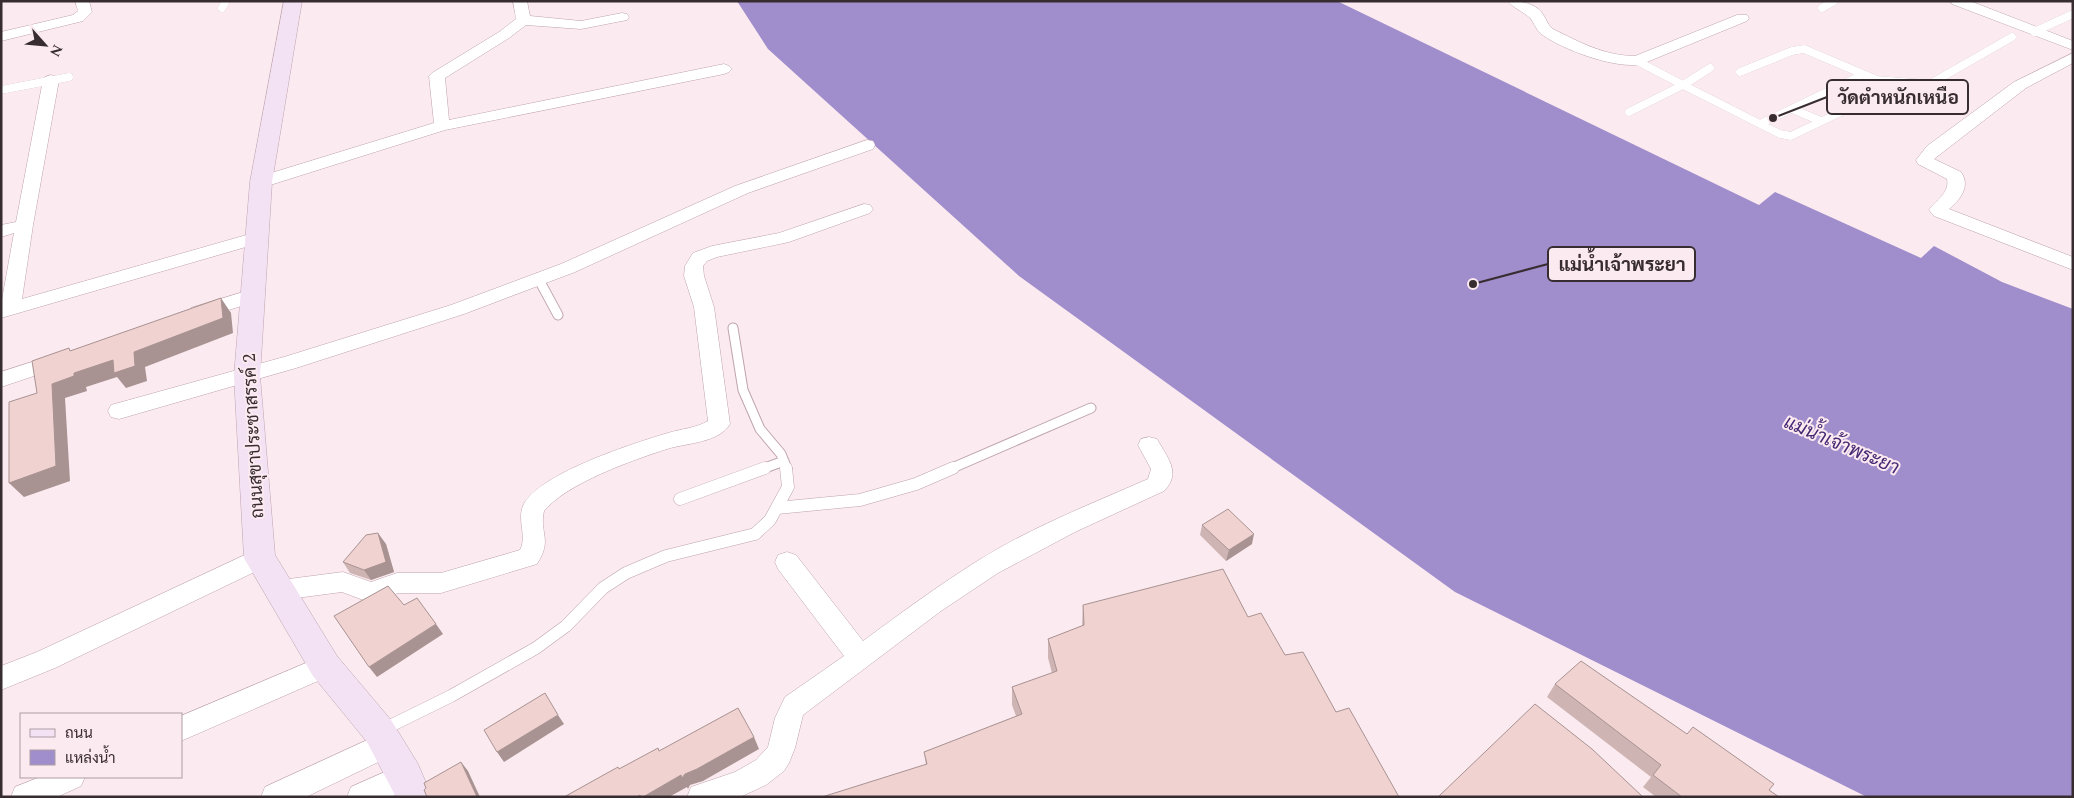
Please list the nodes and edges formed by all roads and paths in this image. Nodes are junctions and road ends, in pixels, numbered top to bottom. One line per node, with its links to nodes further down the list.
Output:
1 (82, 1): 13 (street)
2 (293, 1): 33 (street, ถนนสุขาประชาสรรค์ 2)
3 (520, 1): 11 (street)
4 (1515, 1): 17 (street)
5 (1834, 1): 7 (lane)
6 (1957, 1): 12 (street)
7 (1822, 8)
8 (2073, 14): 12 (lane)
9 (622, 17): 11 (street)
10 (1742, 18): 17 (street)
11 (524, 20): 31 (street)
12 (2027, 31): 15 (street)
13 (1, 37)
14 (2012, 37): 24 (lane)
15 (2073, 46)
16 (2073, 57): 38 (street)
17 (1637, 61): 25 (lane)
18 (724, 68): 31 (street)
19 (1710, 68): 25 (lane)
20 (1740, 72): 21 (lane)
21 (1862, 76): 24 (lane); 27 (lane)
22 (69, 77): 23 (lane)
23 (51, 80): 26 (lane); 35 (street)
24 (1902, 83): 29 (lane)
25 (1683, 85): 28 (lane); 30 (lane)
26 (1, 90)
27 (1792, 109): 29 (lane); 30 (lane)
28 (1629, 112)
29 (1821, 122): 30 (lane)
30 (1760, 124)
31 (442, 126): 33 (street)
32 (867, 145): 39 (street)
33 (262, 182): 37 (street, ถนนสุขาประชาสรรค์ 2)
34 (864, 208): 56 (street)
35 (24, 225): 36 (street); 41 (street)
36 (1, 231)
37 (257, 238): 40 (street, ถนนสุขาประชาสรรค์ 2); 41 (street)
38 (2073, 264)
39 (538, 278): 42 (lane); 46 (street)
40 (253, 295): 43 (street); 46 (street, ถนนสุขาประชาสรรค์ 2)
41 (6, 311)
42 (558, 314)
43 (178, 320)
44 (733, 328): 51 (lane)
45 (76, 355): 47 (street)
46 (247, 376): 49 (street); 54 (street, ถนนสุขาประชาสรรค์ 2)
47 (1, 380)
48 (1091, 408): 53 (lane)
49 (118, 411)
50 (1149, 444): 57 (street)
51 (784, 461): 52 (lane); 53 (lane)
52 (680, 499)
53 (777, 508): 61 (lane)
54 (260, 558): 56 (street, ถนนสุขาประชาสรรค์ 2); 59 (street)
55 (787, 562): 57 (street)
56 (281, 590): 58 (street, ถนนสุขาประชาสรรค์ 2)
57 (861, 658): 67 (street)
58 (325, 666): 60 (street); 61 (street, ถนนสุขาประชาสรรค์ 2)
59 (1, 678)
60 (182, 729)
61 (383, 738): 63 (street, ถนนสุขาประชาสรรค์ 2); 65 (street)
62 (69, 778): 64 (street)
63 (409, 786): 66 (street)
64 (25, 797)
65 (275, 797)
66 (361, 797)
67 (701, 797)

